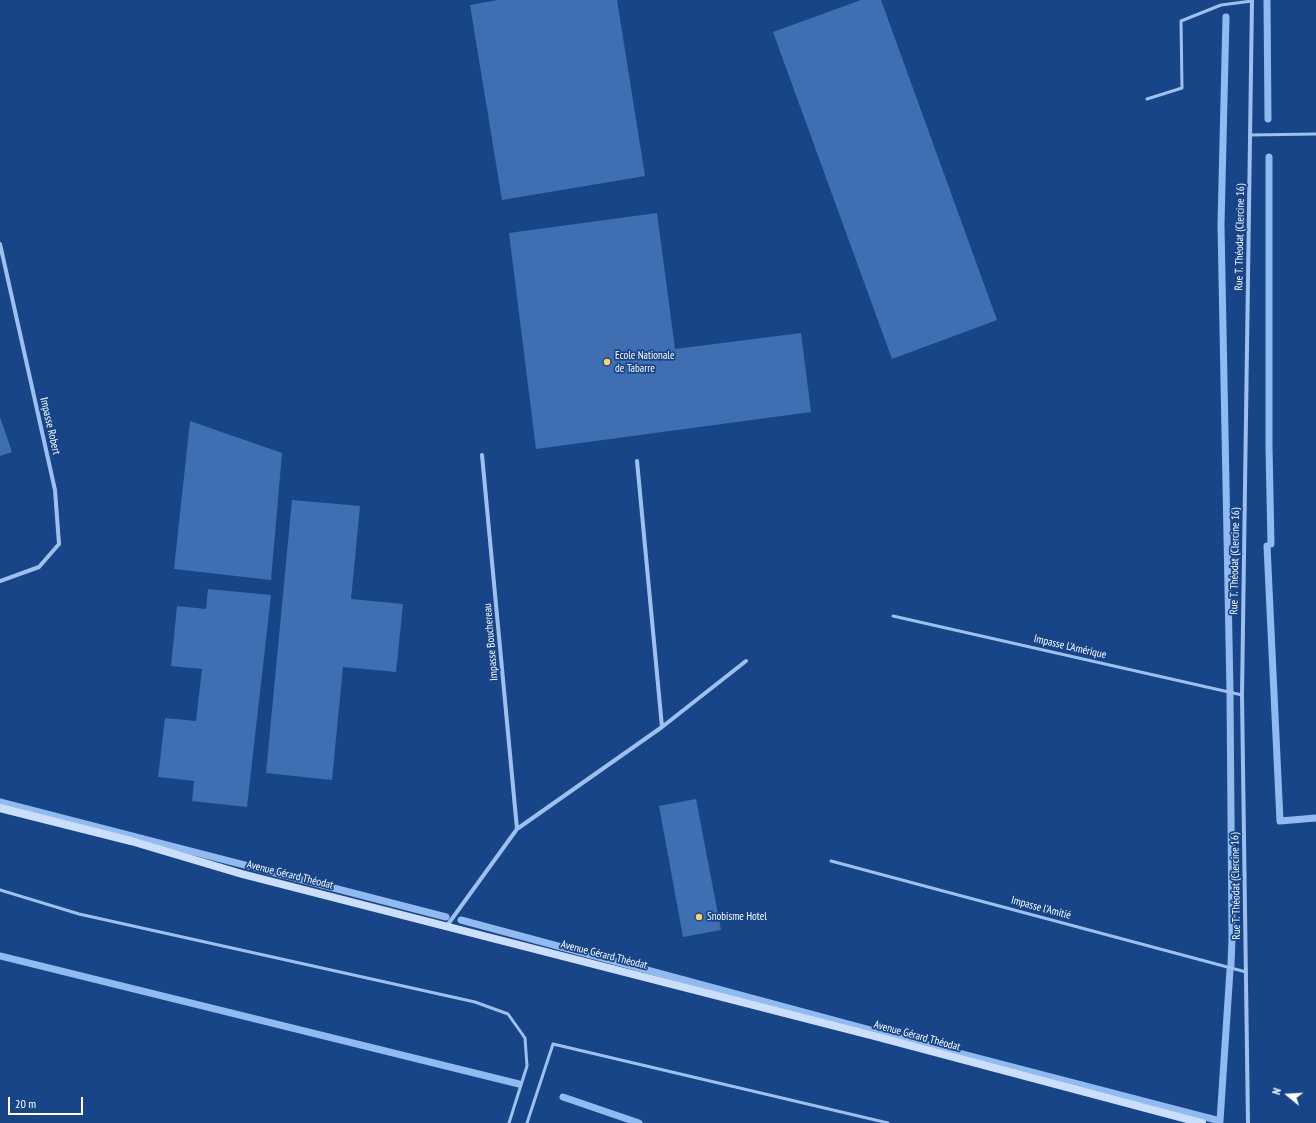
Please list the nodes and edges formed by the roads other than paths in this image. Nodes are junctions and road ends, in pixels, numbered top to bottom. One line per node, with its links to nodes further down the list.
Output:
1 (1252, 1): 2 (lane); 4 (street, Rue T. Théodat (Clercine 16))
2 (1147, 99)
3 (1316, 134): 4 (lane)
4 (1250, 135): 11 (street, Rue T. Théodat (Clercine 16))
5 (0, 244): 8 (street, Impasse Robert)
6 (482, 455): 14 (street, Impasse Bouchereau)
7 (637, 461): 12 (street)
8 (0, 581)
9 (893, 616): 11 (lane, Impasse L'Amérique)
10 (746, 661): 12 (street)
11 (1242, 695): 18 (street, Rue T. Théodat (Clercine 16))
12 (662, 727): 14 (street)
13 (0, 808): 17 (street, Avenue Gérard Théodat)
14 (517, 829): 17 (street)
15 (831, 860): 18 (lane, Impasse l'Amitié)
16 (0, 890): 19 (lane)
17 (446, 927): 22 (street, Avenue Gérard Théodat)
18 (1246, 972): 23 (street, Rue T. Théodat (Clercine 16))
19 (509, 1123)
20 (527, 1123): 21 (lane)
21 (888, 1123)
22 (1202, 1123)
23 (1248, 1123)

